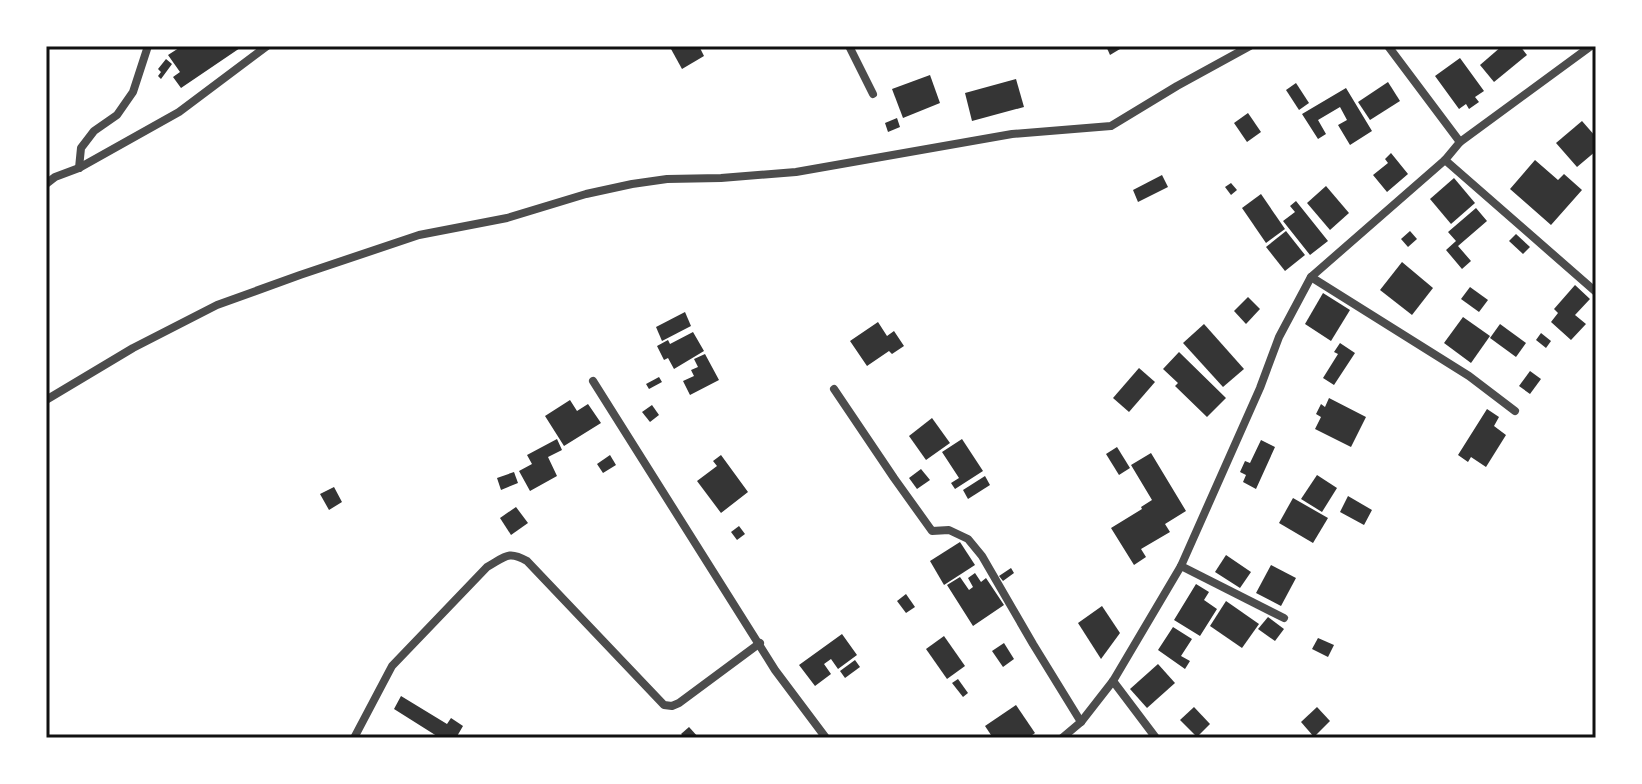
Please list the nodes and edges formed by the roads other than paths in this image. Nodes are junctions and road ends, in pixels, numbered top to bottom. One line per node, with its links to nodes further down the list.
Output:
1 (148, 46): 10 (street)
2 (267, 46): 10 (street)
3 (849, 46): 7 (street)
4 (1250, 46): 16 (street)
5 (1388, 46): 8 (street)
6 (1591, 46): 8 (street)
7 (873, 94)
8 (1460, 142): 9 (street)
9 (1445, 160): 12 (street); 13 (street)
10 (79, 168): 11 (street)
11 (46, 184)
12 (1311, 277): 17 (street); 18 (street)
13 (1596, 292)
14 (593, 381): 20 (street)
15 (834, 389): 22 (street)
16 (46, 400)
17 (1515, 411)
18 (1181, 566): 19 (street); 21 (street)
19 (1284, 618)
20 (760, 643): 23 (street); 24 (street)
21 (1113, 681): 22 (street); 26 (street)
22 (1081, 722): 25 (street)
23 (354, 738)
24 (826, 738)
25 (1062, 738)
26 (1156, 738)

